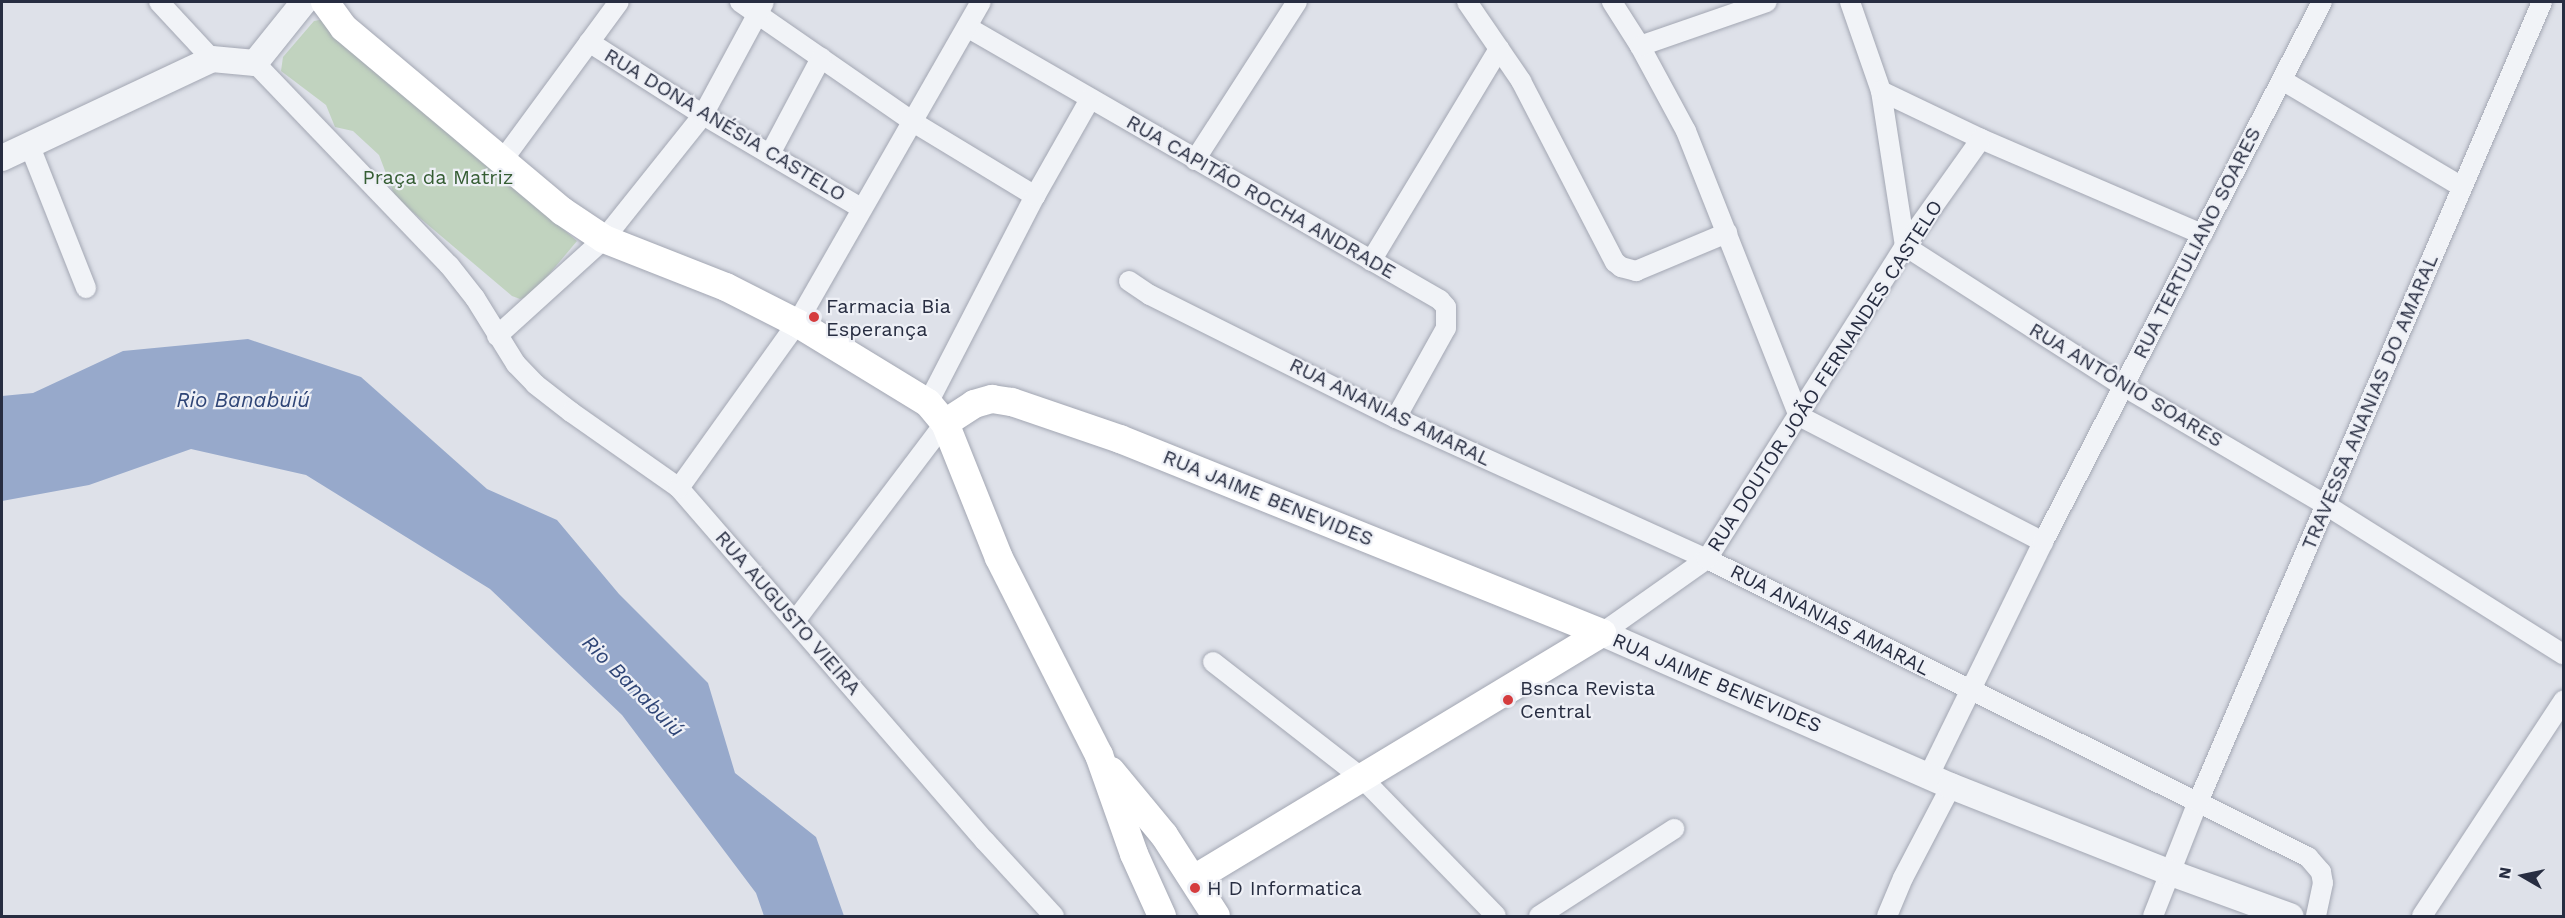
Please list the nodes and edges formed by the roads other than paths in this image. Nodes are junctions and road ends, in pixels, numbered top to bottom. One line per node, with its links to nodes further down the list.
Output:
1 (159, 2): 20 (street)
2 (304, 2): 21 (street)
3 (325, 2): 32 (main road)
4 (619, 2): 16 (street)
5 (741, 2): 14 (street)
6 (981, 2): 15 (street)
7 (1297, 2): 31 (street)
8 (1467, 2): 18 (street)
9 (1612, 2): 17 (street)
10 (1767, 2): 17 (street)
11 (1851, 2): 23 (street)
12 (2322, 2): 22 (street, RUA TERTULIANO SOARES)
13 (2542, 2): 33 (street, TRAVESSA ANANIAS DO AMARAL)
14 (761, 7): 19 (street); 25 (street)
15 (967, 27): 24 (street, RUA CAPITÃO ROCHA ANDRADE); 26 (street)
16 (589, 42): 25 (street, RUA DONA ANÉSIA CASTELO); 32 (street)
17 (1640, 46): 36 (street)
18 (1500, 49): 36 (street); 40 (street)
19 (821, 58): 26 (street); 29 (street)
20 (212, 59): 21 (street); 28 (street)
21 (255, 63): 44 (street, RUA AUGUSTO VIEIRA)
22 (2282, 80): 33 (street); 37 (street, RUA TERTULIANO SOARES)
23 (1881, 91): 27 (street); 39 (street)
24 (1090, 99): 31 (street, RUA CAPITÃO ROCHA ANDRADE); 34 (street)
25 (703, 114): 29 (street, RUA DONA ANÉSIA CASTELO); 38 (street)
26 (913, 122): 34 (street); 35 (street)
27 (1981, 139): 37 (street); 39 (street, RUA DOUTOR JOÃO FERNANDES CASTELO)
28 (29, 144): 30 (street); 42 (street)
29 (770, 154): 35 (street, RUA DONA ANÉSIA CASTELO)
30 (2, 158)
31 (1195, 160): 40 (street, RUA CAPITÃO ROCHA ANDRADE)
32 (502, 161): 38 (main road)
33 (2462, 188): 50 (street, TRAVESSA ANANIAS DO AMARAL)
34 (1035, 196): 46 (street)
35 (861, 208): 43 (street)
36 (1727, 233): 47 (street)
37 (2202, 234): 45 (street, RUA TERTULIANO SOARES)
38 (604, 239): 43 (main road); 44 (street)
39 (1905, 246): 45 (street, RUA ANTÔNIO SOARES); 47 (street, RUA DOUTOR JOÃO FERNANDES CASTELO)
40 (1371, 261): 48 (street, RUA CAPITÃO ROCHA ANDRADE)
41 (1129, 281): 48 (street, RUA ANANIAS AMARAL)
42 (86, 288)
43 (797, 323): 46 (main road); 49 (street)
44 (497, 336): 49 (street, RUA AUGUSTO VIEIRA)
45 (2123, 387): 50 (street, RUA ANTÔNIO SOARES); 51 (street, RUA TERTULIANO SOARES)
46 (937, 413): 53 (street); 54 (main road, RUA JAIME BENEVIDES); 59 (main road)
47 (1800, 416): 51 (street); 52 (street, RUA DOUTOR JOÃO FERNANDES CASTELO)
48 (1396, 418): 52 (street, RUA ANANIAS AMARAL)
49 (680, 488): 53 (street, RUA AUGUSTO VIEIRA)
50 (2326, 505): 55 (street, RUA ANTÔNIO SOARES); 62 (street, TRAVESSA ANANIAS DO AMARAL)
51 (2043, 542): 57 (street, RUA TERTULIANO SOARES)
52 (1707, 559): 54 (street, RUA DOUTOR JOÃO FERNANDES CASTELO); 57 (street, RUA ANANIAS AMARAL)
53 (795, 621): 67 (street, RUA AUGUSTO VIEIRA)
54 (1602, 633): 60 (main road, RUA DOUTOR JOÃO FERNANDES CASTELO); 61 (street, RUA JAIME BENEVIDES)
55 (2564, 655)
56 (1213, 662): 60 (street)
57 (1969, 690): 61 (street, RUA TERTULIANO SOARES); 62 (street, RUA ANANIAS AMARAL)
58 (2564, 700): 76 (street)
59 (1099, 755): 65 (main road); 68 (main road)
60 (1362, 778): 65 (main road, RUA DOUTOR JOÃO FERNANDES CASTELO); 70 (street)
61 (1940, 780): 64 (street, RUA JAIME BENEVIDES); 72 (street, RUA TERTULIANO SOARES)
62 (2198, 802): 64 (street, TRAVESSA ANANIAS DO AMARAL); 75 (street, RUA ANANIAS AMARAL)
63 (1674, 829): 66 (street)
64 (2171, 873): 73 (street, TRAVESSA ANANIAS DO AMARAL); 74 (street, RUA JAIME BENEVIDES)
65 (1194, 879): 69 (main road)
66 (1567, 910): 71 (street)
67 (1054, 916)
68 (1162, 916)
69 (1216, 916)
70 (1496, 916)
71 (1539, 916)
72 (1887, 916)
73 (2153, 916)
74 (2290, 916)
75 (2316, 916)
76 (2422, 916)

